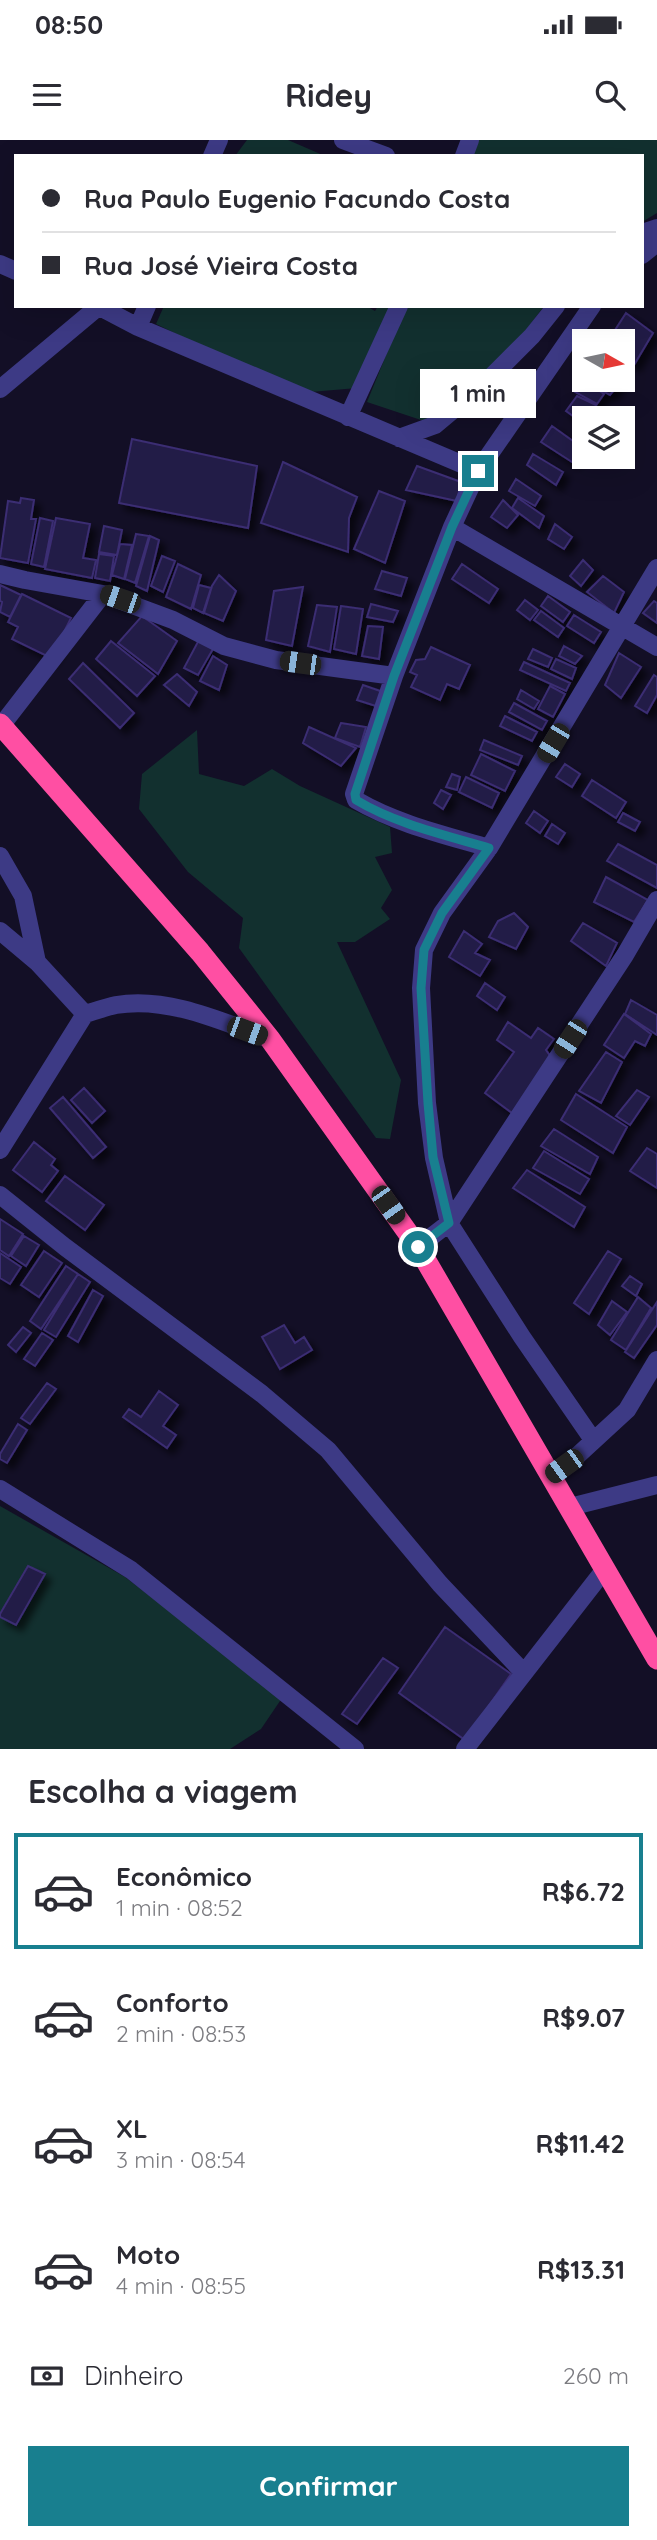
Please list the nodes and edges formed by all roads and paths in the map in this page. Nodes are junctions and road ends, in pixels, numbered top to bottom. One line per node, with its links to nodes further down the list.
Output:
1 (344, 140): 2 (street)
2 (381, 154)
3 (96, 308): 10 (street)
4 (102, 308): 9 (street)
5 (146, 308): 9 (street)
6 (398, 308): 11 (street)
7 (554, 308): 12 (street)
8 (590, 308): 13 (street)
9 (138, 327): 11 (street)
10 (0, 389)
11 (348, 417): 12 (street)
12 (399, 438): 13 (street)
13 (478, 471): 14 (street)
14 (452, 527): 18 (street); 20 (street)
15 (657, 568): 18 (street)
16 (0, 574): 17 (street)
17 (103, 594): 20 (street); 21 (street)
18 (622, 625): 19 (street); 22 (street)
19 (657, 647)
20 (394, 676): 22 (street)
21 (1, 725): 28 (highway)
22 (489, 848): 31 (street)
23 (0, 856): 26 (street)
24 (657, 900): 31 (street)
25 (0, 931): 26 (street)
26 (37, 962): 27 (street)
27 (85, 1014): 28 (street); 29 (street)
28 (270, 1039): 32 (highway)
29 (0, 1150)
30 (0, 1195): 41 (street)
31 (449, 1223): 32 (street); 34 (street)
32 (418, 1247): 35 (highway)
33 (657, 1360): 34 (street)
34 (593, 1440): 35 (street)
35 (550, 1476): 38 (highway)
36 (657, 1485): 38 (street)
37 (0, 1489): 42 (street)
38 (570, 1507): 39 (highway)
39 (605, 1569): 40 (highway); 41 (street)
40 (657, 1660)
41 (524, 1673): 43 (street)
42 (355, 1749)
43 (465, 1749)

